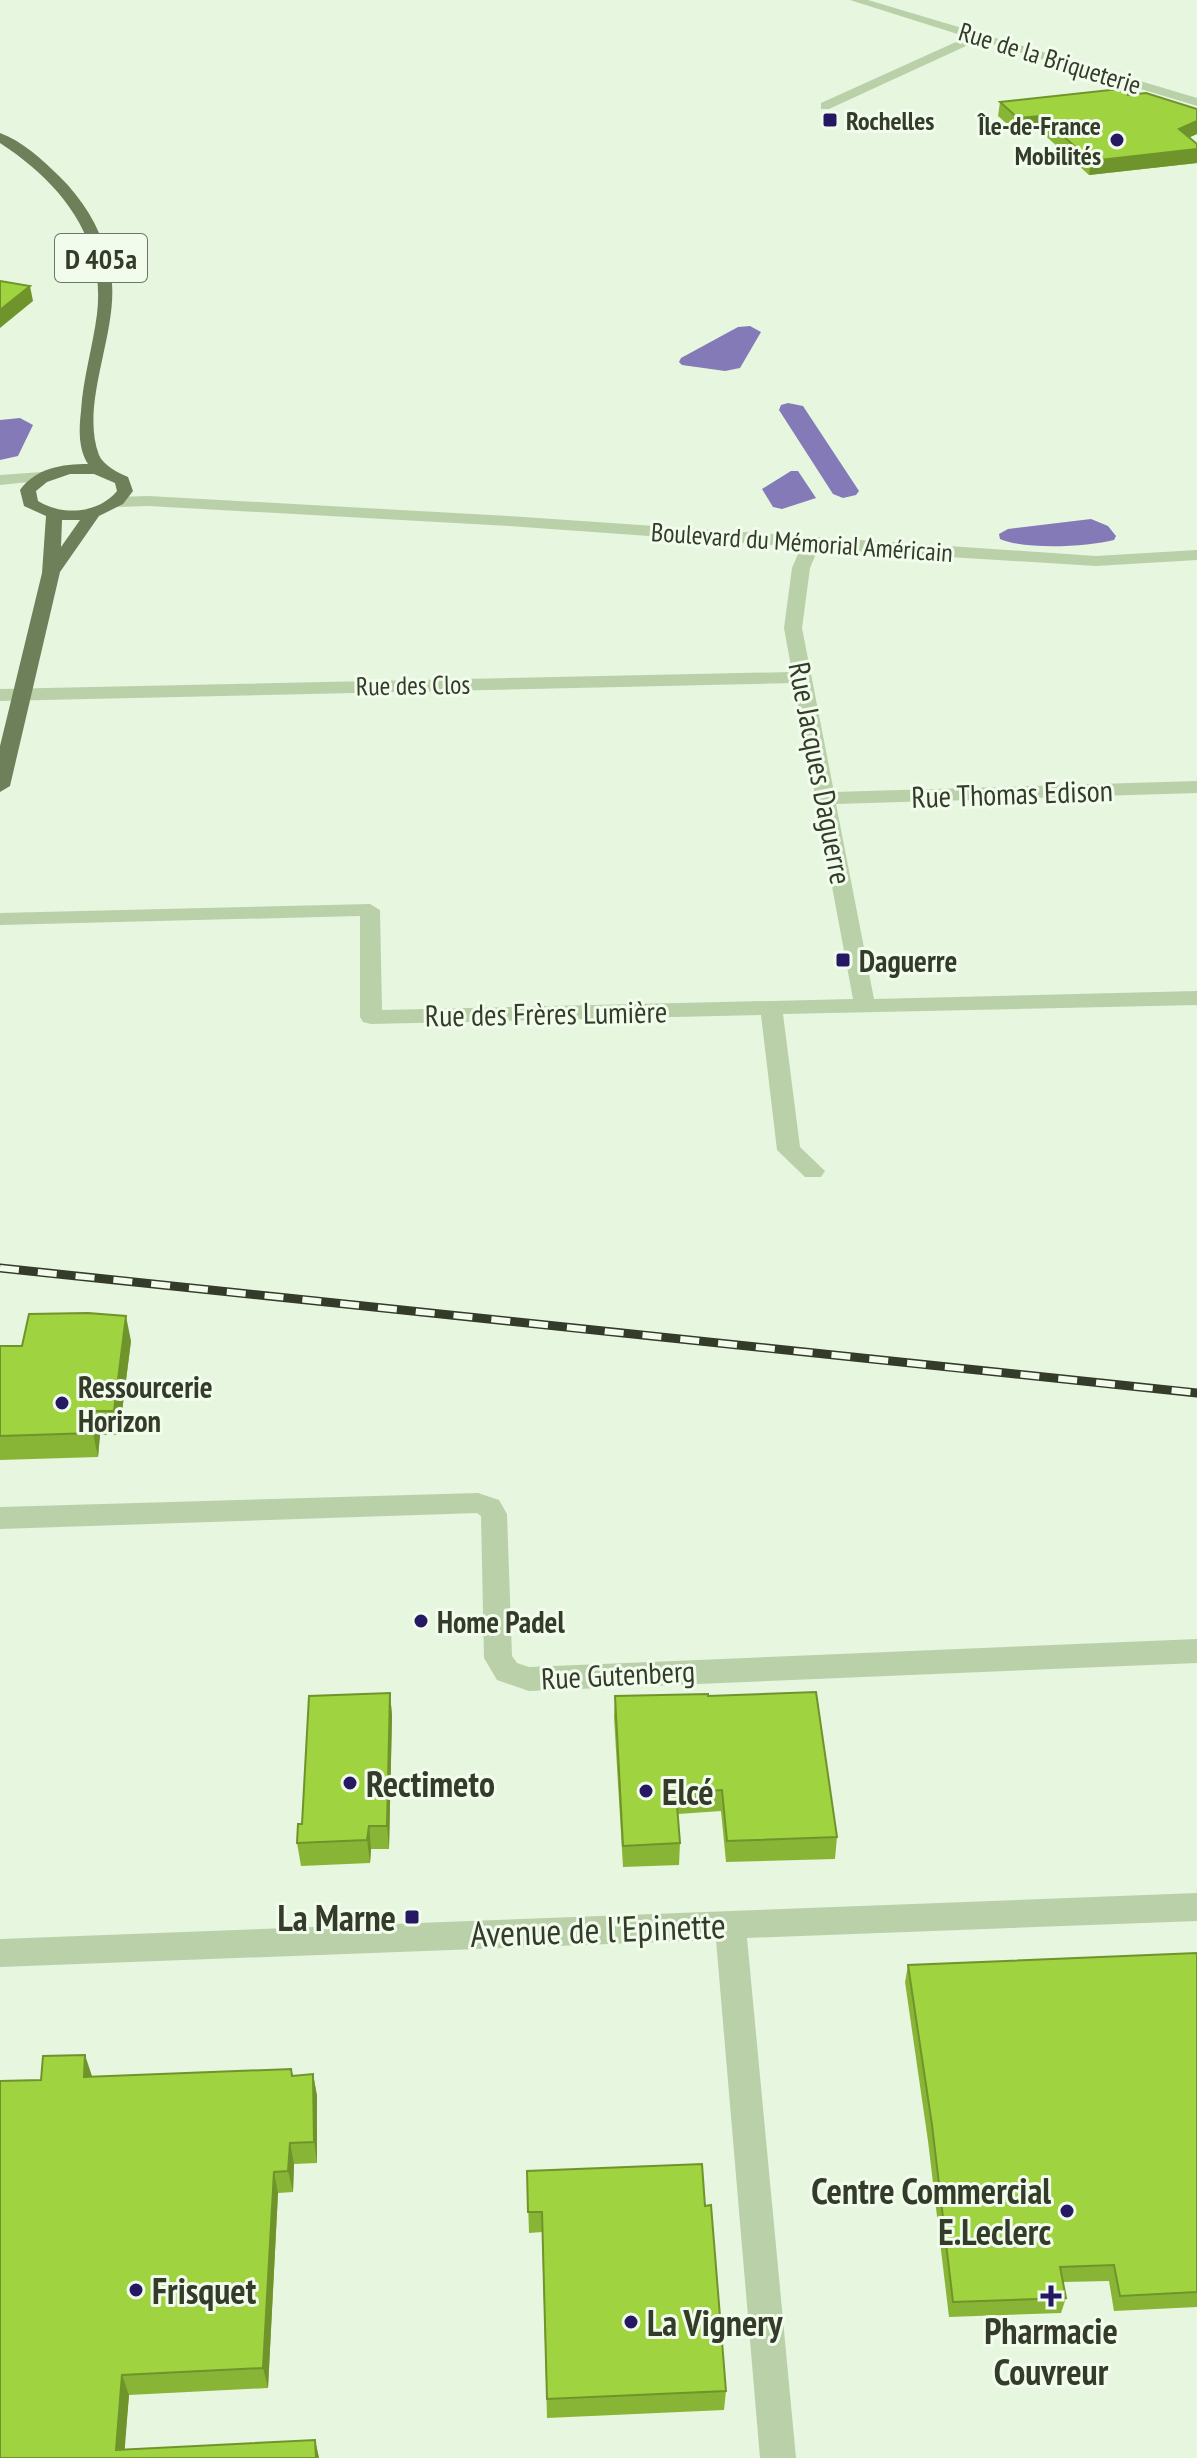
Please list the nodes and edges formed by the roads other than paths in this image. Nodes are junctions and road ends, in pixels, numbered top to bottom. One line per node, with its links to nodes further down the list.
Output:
1 (856, 0): 2 (street, Rue de la Briqueterie)
2 (979, 36): 3 (street, Rue de la Briqueterie); 4 (street)
3 (1197, 102)
4 (825, 106)
5 (0, 137): 6 (main road, D 405a)
6 (88, 418): 7 (main road, D 405a); 8 (main road, D 405a)
7 (108, 472): 8 (main road); 10 (main road)
8 (50, 475): 9 (street); 12 (main road)
9 (0, 480)
10 (126, 486): 13 (main road); 16 (street)
11 (0, 492): 12 (street)
12 (27, 497): 15 (main road)
13 (116, 502): 14 (main road); 16 (street)
14 (94, 512): 15 (main road); 19 (main road)
15 (54, 514): 19 (main road)
16 (509, 521): 17 (street, Boulevard du Mémorial Américain)
17 (812, 542): 18 (street, Boulevard du Mémorial Américain); 20 (street, Rue Jacques Daguerre)
18 (1197, 555)
19 (51, 573): 21 (main road)
20 (802, 677): 21 (street, Rue des Clos); 25 (street, Rue Jacques Daguerre)
21 (24, 694): 22 (street, Rue des Clos); 23 (main road)
22 (0, 695)
23 (0, 786)
24 (1197, 787): 25 (street, Rue Thomas Edison)
25 (826, 798): 28 (street, Rue Jacques Daguerre)
26 (0, 919): 29 (street, Rue des Frères Lumière)
27 (1197, 998): 28 (street, Rue des Frères Lumière)
28 (865, 1006): 29 (street, Rue des Frères Lumière)
29 (771, 1009): 30 (street)
30 (813, 1171)
31 (0, 1518): 32 (street, Rue Gutenberg)
32 (1197, 1651)
33 (1197, 1907): 34 (street, Avenue de l'Epinette)
34 (730, 1925): 35 (street, Avenue de l'Epinette); 36 (street)
35 (0, 1953)
36 (778, 2458)

